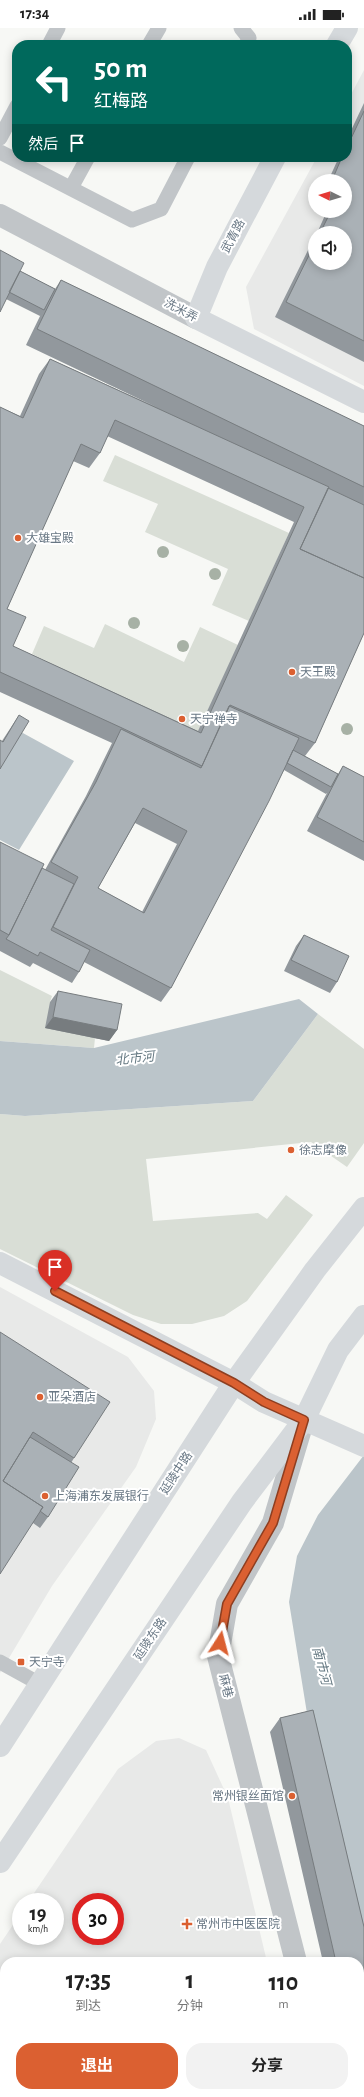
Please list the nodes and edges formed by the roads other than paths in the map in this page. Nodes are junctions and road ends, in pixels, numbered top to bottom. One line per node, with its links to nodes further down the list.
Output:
1 (58, 28): 5 (lane)
2 (159, 28): 6 (lane)
3 (241, 28): 7 (lane)
4 (347, 28): 8 (main road)
5 (52, 40)
6 (153, 40)
7 (248, 40)
8 (340, 40)
9 (12, 115): 10 (lane)
10 (0, 138)
11 (0, 152): 12 (lane)
12 (12, 158)
13 (20, 162): 17 (lane)
14 (85, 162): 17 (lane)
15 (185, 162): 17 (lane)
16 (271, 162): 19 (main road, 武青路)
17 (71, 188)
18 (0, 215): 19 (street, 洗米弄)
19 (196, 318): 20 (main road, 洗米弄)
20 (364, 402)
21 (364, 1208): 24 (main road, 延陵中路)
22 (0, 1263): 24 (main road)
23 (364, 1316): 25 (main road)
24 (234, 1383): 25 (main road); 28 (main road, 延陵中路)
25 (304, 1420): 26 (main road); 30 (main road, 延陵东路); 31 (street, 麻巷)
26 (361, 1445)
27 (0, 1662): 28 (lane)
28 (40, 1684): 29 (main road, 延陵中路)
29 (0, 1746)
30 (0, 1862)
31 (295, 1957)

